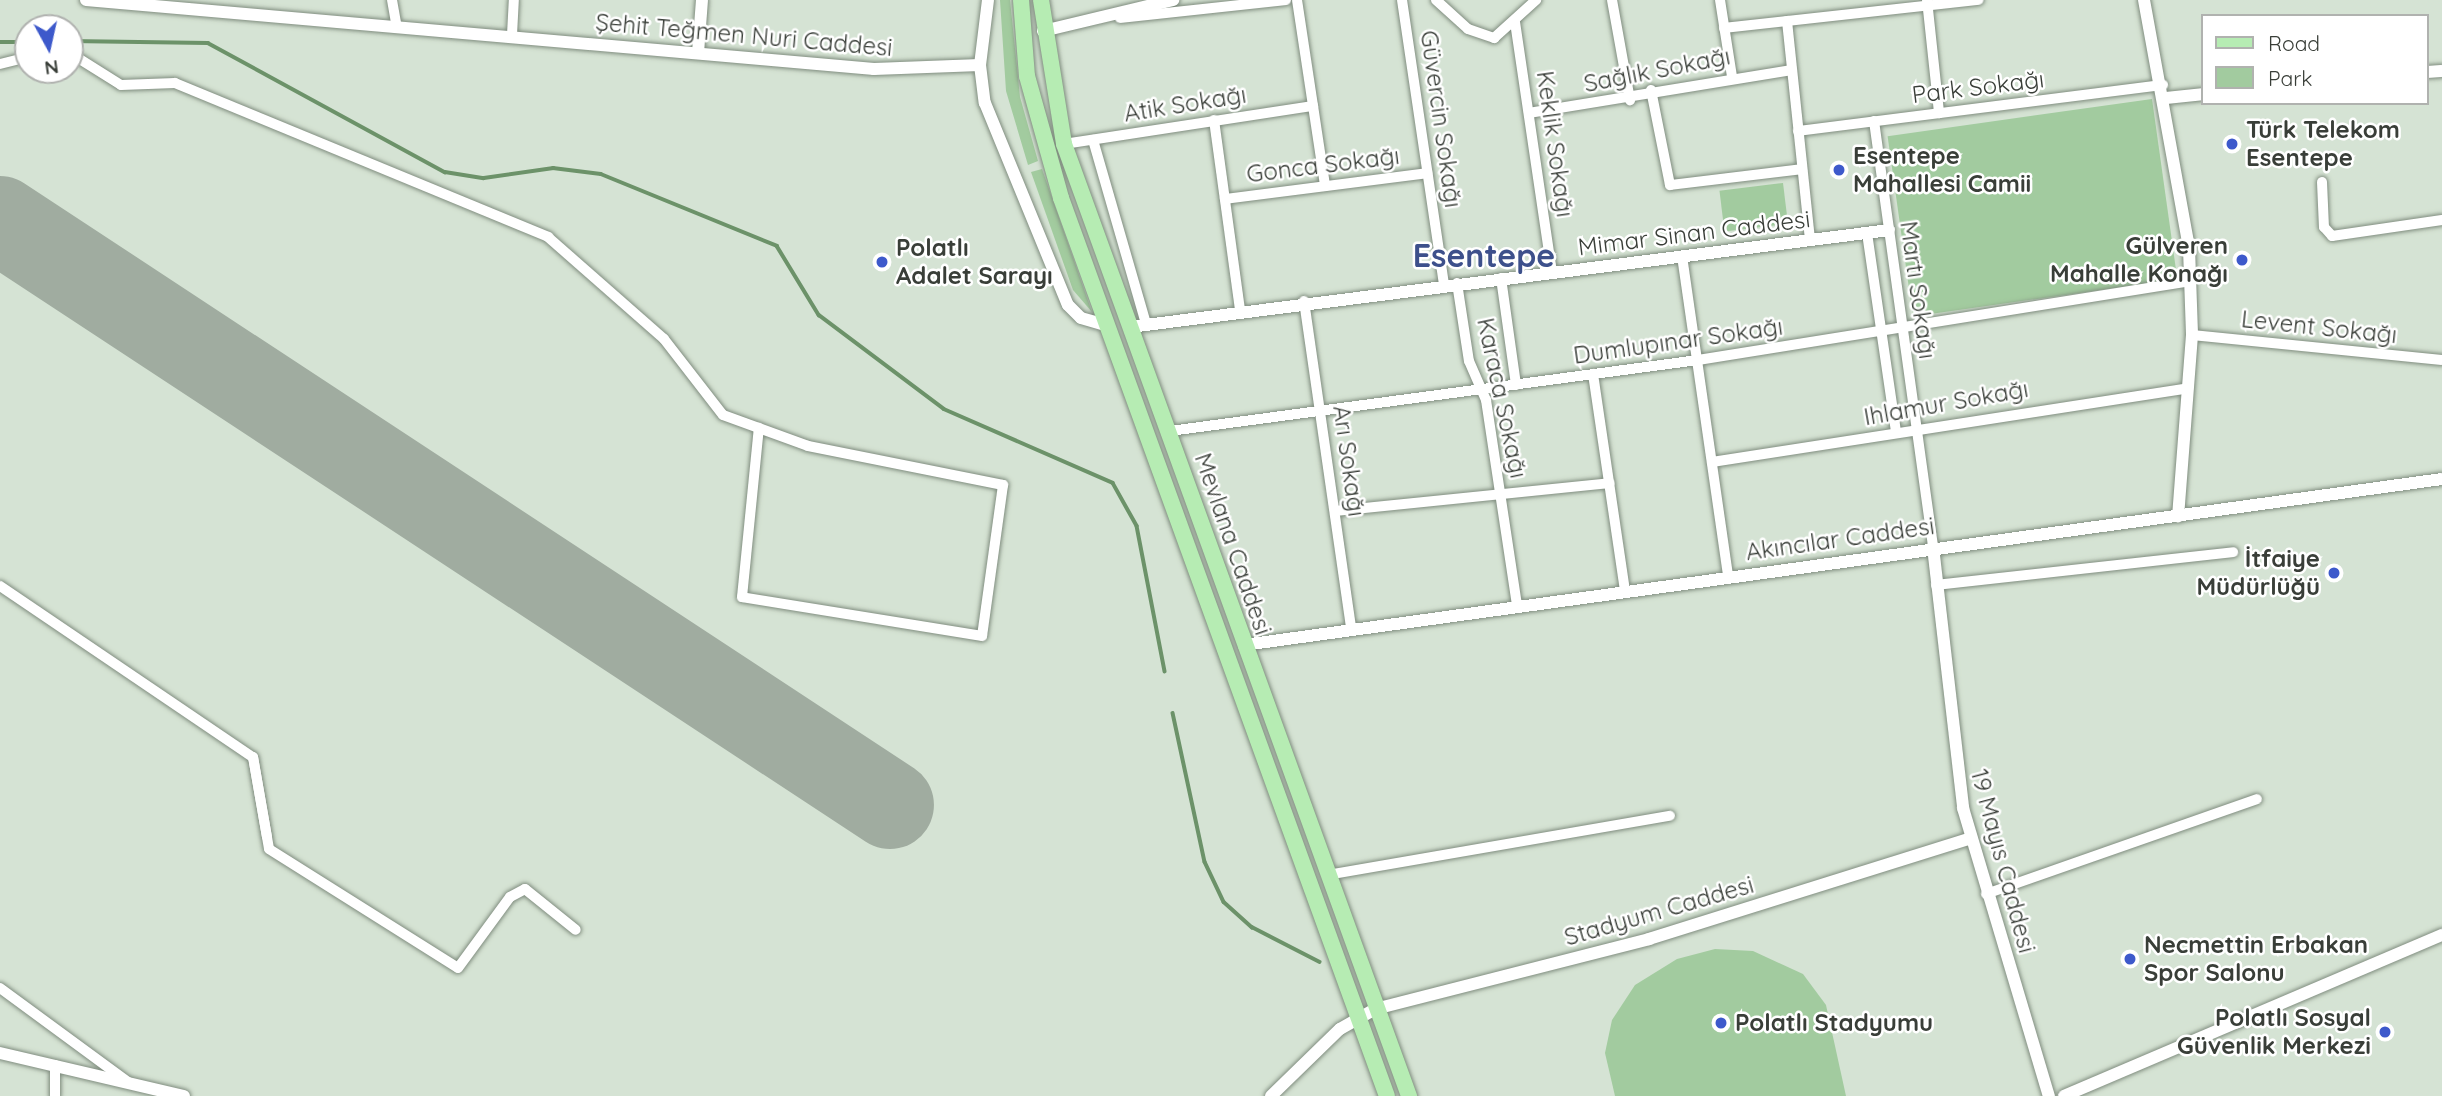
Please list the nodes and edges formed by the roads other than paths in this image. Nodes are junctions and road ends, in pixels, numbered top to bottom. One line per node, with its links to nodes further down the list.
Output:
1 (86, 0): 18 (street, Şehit Teğmen Nuri Caddesi)
2 (392, 0): 24 (street)
3 (514, 0): 27 (street)
4 (702, 0): 28 (street)
5 (988, 0): 30 (street)
6 (1021, 0): 61 (main road, Mevlana Caddesi)
7 (1041, 0): 26 (main road, Mevlana Caddesi)
8 (1174, 0): 19 (street)
9 (1286, 0): 21 (street)
10 (1297, 0): 37 (street)
11 (1402, 0): 46 (street, Güvercin Sokağı)
12 (1436, 0): 23 (street)
13 (1536, 0): 23 (street)
14 (1612, 0): 36 (street)
15 (1720, 0): 25 (street)
16 (1978, 0): 20 (street)
17 (2144, 0): 34 (street)
18 (138, 1): 24 (street, Şehit Teğmen Nuri Caddesi)
19 (1153, 2): 21 (street)
20 (1928, 3): 22 (street); 39 (street)
21 (1120, 18): 26 (street)
22 (1787, 21): 25 (street); 31 (street)
23 (1516, 22): 38 (street, Keklik Sokağı)
24 (396, 23): 27 (street, Şehit Teğmen Nuri Caddesi)
25 (1724, 28): 32 (street)
26 (1043, 31): 44 (main road, Mevlana Caddesi)
27 (512, 35): 28 (street, Şehit Teğmen Nuri Caddesi)
28 (698, 53): 30 (street, Şehit Teğmen Nuri Caddesi)
29 (84, 61): 74 (street)
30 (980, 65): 61 (street)
31 (1792, 70): 32 (street, Sağlık Sokağı); 42 (street)
32 (1732, 77): 33 (street, Sağlık Sokağı)
33 (1651, 90): 36 (street, Sağlık Sokağı); 45 (street)
34 (2164, 91): 35 (street); 39 (street, Park Sokağı); 57 (street)
35 (2200, 94)
36 (1630, 100): 38 (street, Sağlık Sokağı)
37 (1313, 106): 40 (street, Atik Sokağı); 48 (street)
38 (1529, 113): 55 (street, Keklik Sokağı)
39 (1939, 113): 41 (street, Park Sokağı)
40 (1214, 120): 43 (street, Atik Sokağı); 49 (street)
41 (1874, 121): 42 (street, Park Sokağı); 51 (street, Martı Sokağı)
42 (1798, 131): 45 (street)
43 (1093, 140): 44 (street, Atik Sokağı); 62 (street)
44 (1064, 144): 62 (main road, Mevlana Caddesi)
45 (1802, 169): 53 (street)
46 (1427, 173): 48 (street, Gonca Sokağı); 58 (street, Güvercin Sokağı)
47 (2322, 181): 50 (street)
48 (1325, 186): 49 (street, Gonca Sokağı)
49 (1225, 199): 60 (street)
50 (2442, 220)
51 (1889, 230): 52 (street, Mimar Sinan Caddesi); 63 (street, Martı Sokağı)
52 (1867, 233): 53 (street, Mimar Sinan Caddesi); 64 (street, Martı Sokağı)
53 (1810, 239): 54 (street, Mimar Sinan Caddesi)
54 (1682, 256): 55 (street, Mimar Sinan Caddesi); 66 (street)
55 (1552, 272): 56 (street, Mimar Sinan Caddesi)
56 (1501, 278): 58 (street, Mimar Sinan Caddesi); 69 (street)
57 (2191, 281): 63 (street, Dumlupınar Sokağı); 65 (street)
58 (1450, 284): 59 (street, Mimar Sinan Caddesi); 71 (street, Karaca Sokağı)
59 (1304, 302): 60 (street, Mimar Sinan Caddesi); 72 (street, Arı Sokağı)
60 (1240, 309): 62 (street, Mimar Sinan Caddesi)
61 (1105, 325): 103 (main road, Mevlana Caddesi)
62 (1138, 325): 75 (main road, Mevlana Caddesi)
63 (1902, 328): 64 (street, Dumlupınar Sokağı); 73 (street, Martı Sokağı)
64 (1882, 331): 66 (street, Dumlupınar Sokağı); 76 (street, Martı Sokağı)
65 (2192, 335): 67 (street, Levent Sokağı); 70 (street)
66 (1699, 360): 68 (street, Dumlupınar Sokağı); 77 (street)
67 (2442, 360)
68 (1593, 374): 69 (street, Dumlupınar Sokağı); 79 (street)
69 (1516, 385): 71 (street, Dumlupınar Sokağı)
70 (2188, 388): 73 (street, Ihlamur Sokağı); 82 (street)
71 (1482, 390): 72 (street, Dumlupınar Sokağı); 80 (street, Karaca Sokağı)
72 (1320, 412): 75 (street, Dumlupınar Sokağı); 81 (street, Arı Sokağı)
73 (1917, 427): 76 (street, Ihlamur Sokağı); 83 (street, Martı Sokağı)
74 (759, 428): 74 (street)
75 (1170, 431): 91 (main road, Mevlana Caddesi)
76 (1896, 432): 77 (street, Ihlamur Sokağı)
77 (1712, 462): 85 (street)
78 (2442, 479): 82 (street, Akıncılar Caddesi)
79 (1610, 483): 80 (street); 88 (street)
80 (1501, 493): 81 (street); 89 (street, Karaca Sokağı)
81 (1335, 511): 90 (street, Arı Sokağı)
82 (2178, 516): 83 (street, Akıncılar Caddesi)
83 (1933, 547): 85 (street, Akıncılar Caddesi); 86 (street, 19 Mayıs Caddesi)
84 (2234, 552): 86 (street)
85 (1728, 575): 88 (street, Akıncılar Caddesi)
86 (1937, 585): 96 (street, 19 Mayıs Caddesi)
87 (0, 586): 92 (street)
88 (1625, 590): 89 (street, Akıncılar Caddesi)
89 (1517, 604): 90 (street, Akıncılar Caddesi)
90 (1351, 628): 91 (street, Akıncılar Caddesi)
91 (1244, 645): 97 (main road, Mevlana Caddesi)
92 (253, 757): 95 (street); 99 (street)
93 (2257, 799): 98 (street)
94 (1670, 816): 97 (street)
95 (267, 837)
96 (1970, 838): 98 (street, 19 Mayıs Caddesi); 102 (street, Stadyum Caddesi)
97 (1327, 876): 102 (main road, Mevlana Caddesi)
98 (1986, 894): 112 (street, 19 Mayıs Caddesi)
99 (576, 930)
100 (2442, 935): 113 (street)
101 (0, 988): 106 (street)
102 (1375, 1009): 103 (street, Stadyum Caddesi); 111 (main road, Mevlana Caddesi)
103 (1357, 1016): 109 (street); 110 (main road, Mevlana Caddesi)
104 (0, 1053): 105 (street)
105 (55, 1065): 106 (street); 107 (street)
106 (130, 1083): 108 (street)
107 (55, 1096)
108 (184, 1096)
109 (1271, 1096)
110 (1387, 1096)
111 (1409, 1096)
112 (2049, 1096)
113 (2064, 1096)

